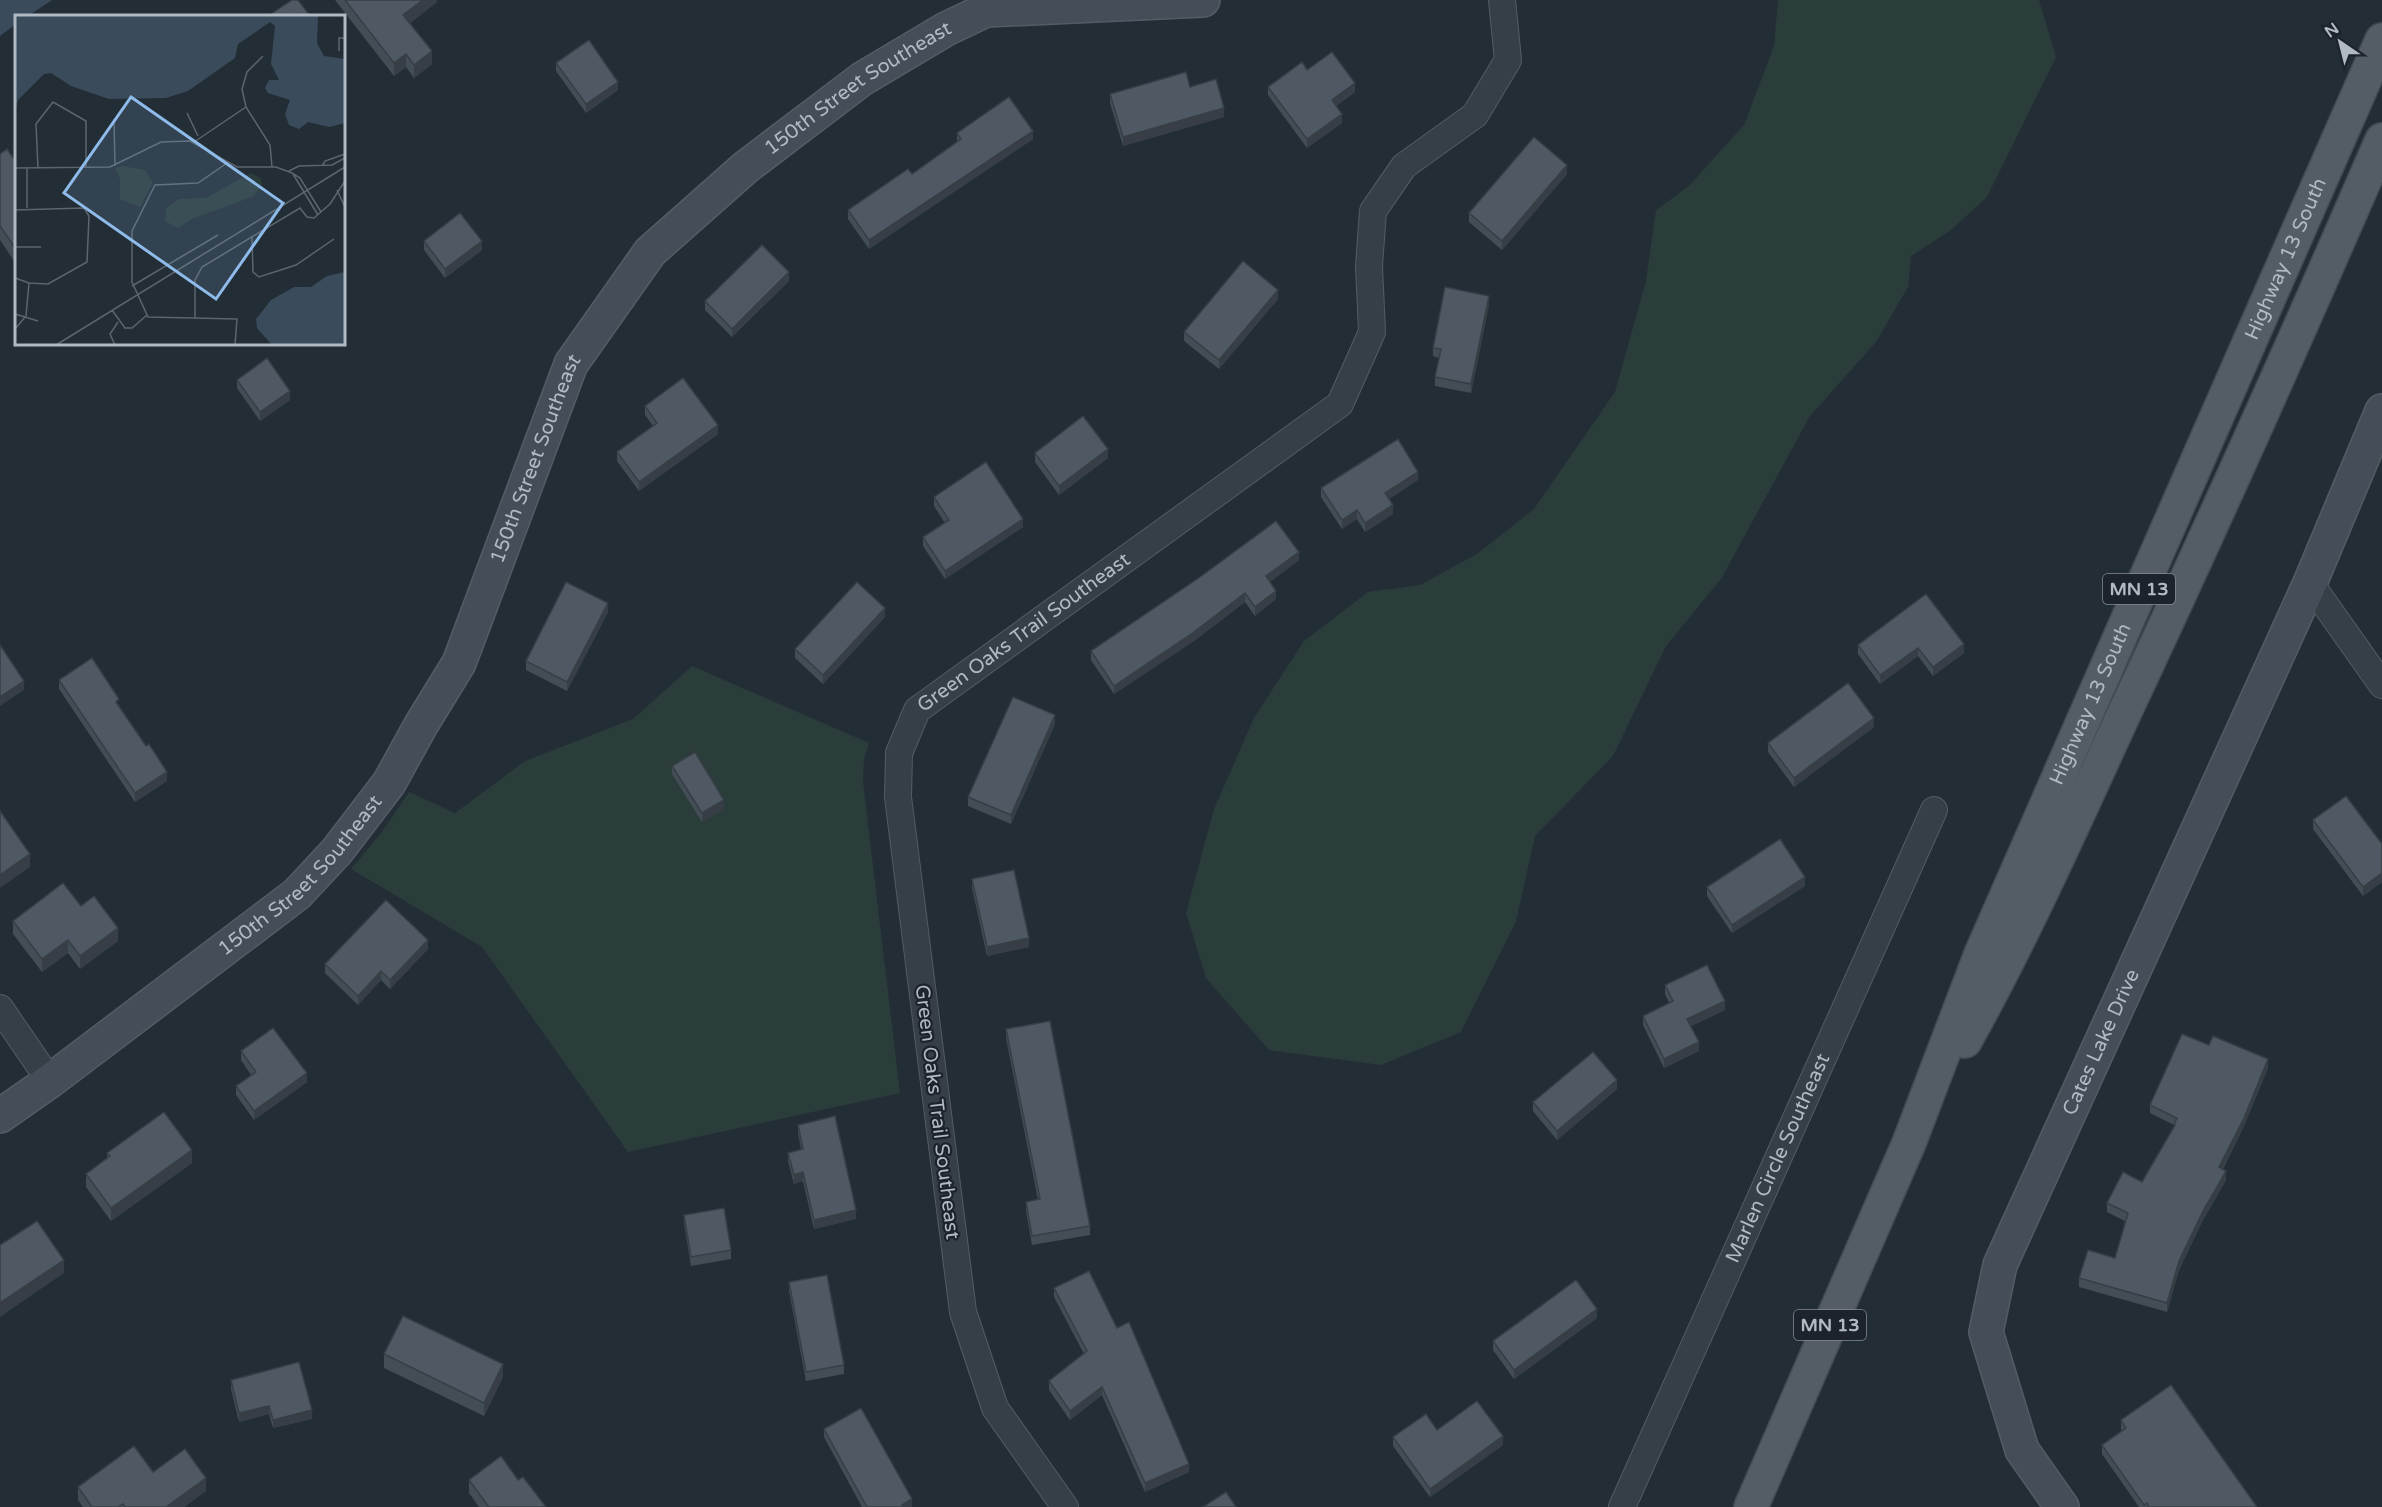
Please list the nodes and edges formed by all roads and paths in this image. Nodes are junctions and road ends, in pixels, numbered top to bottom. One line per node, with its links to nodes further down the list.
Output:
1 (1203, 0): 3 (street, 150th Street Southeast)
2 (1502, 0): 14 (street, Green Oaks Trail Southeast)
3 (985, 5): 11 (street, 150th Street Southeast)
4 (2382, 40): 13 (main road, Highway 13 South / MN 13)
5 (2382, 140): 13 (main road, Highway 13 South / MN 13)
6 (2382, 411): 7 (street, Cates Lake Drive)
7 (2310, 583): 8 (street); 17 (street, Cates Lake Drive)
8 (2382, 685)
9 (1934, 810): 15 (street, Marlen Circle Southeast)
10 (0, 1008): 11 (street)
11 (50, 1081): 12 (street, 150th Street Southeast)
12 (0, 1116)
13 (1909, 1143): 16 (main road, Highway 13 South / MN 13)
14 (1065, 1507)
15 (1622, 1507)
16 (1751, 1507)
17 (2062, 1507)

